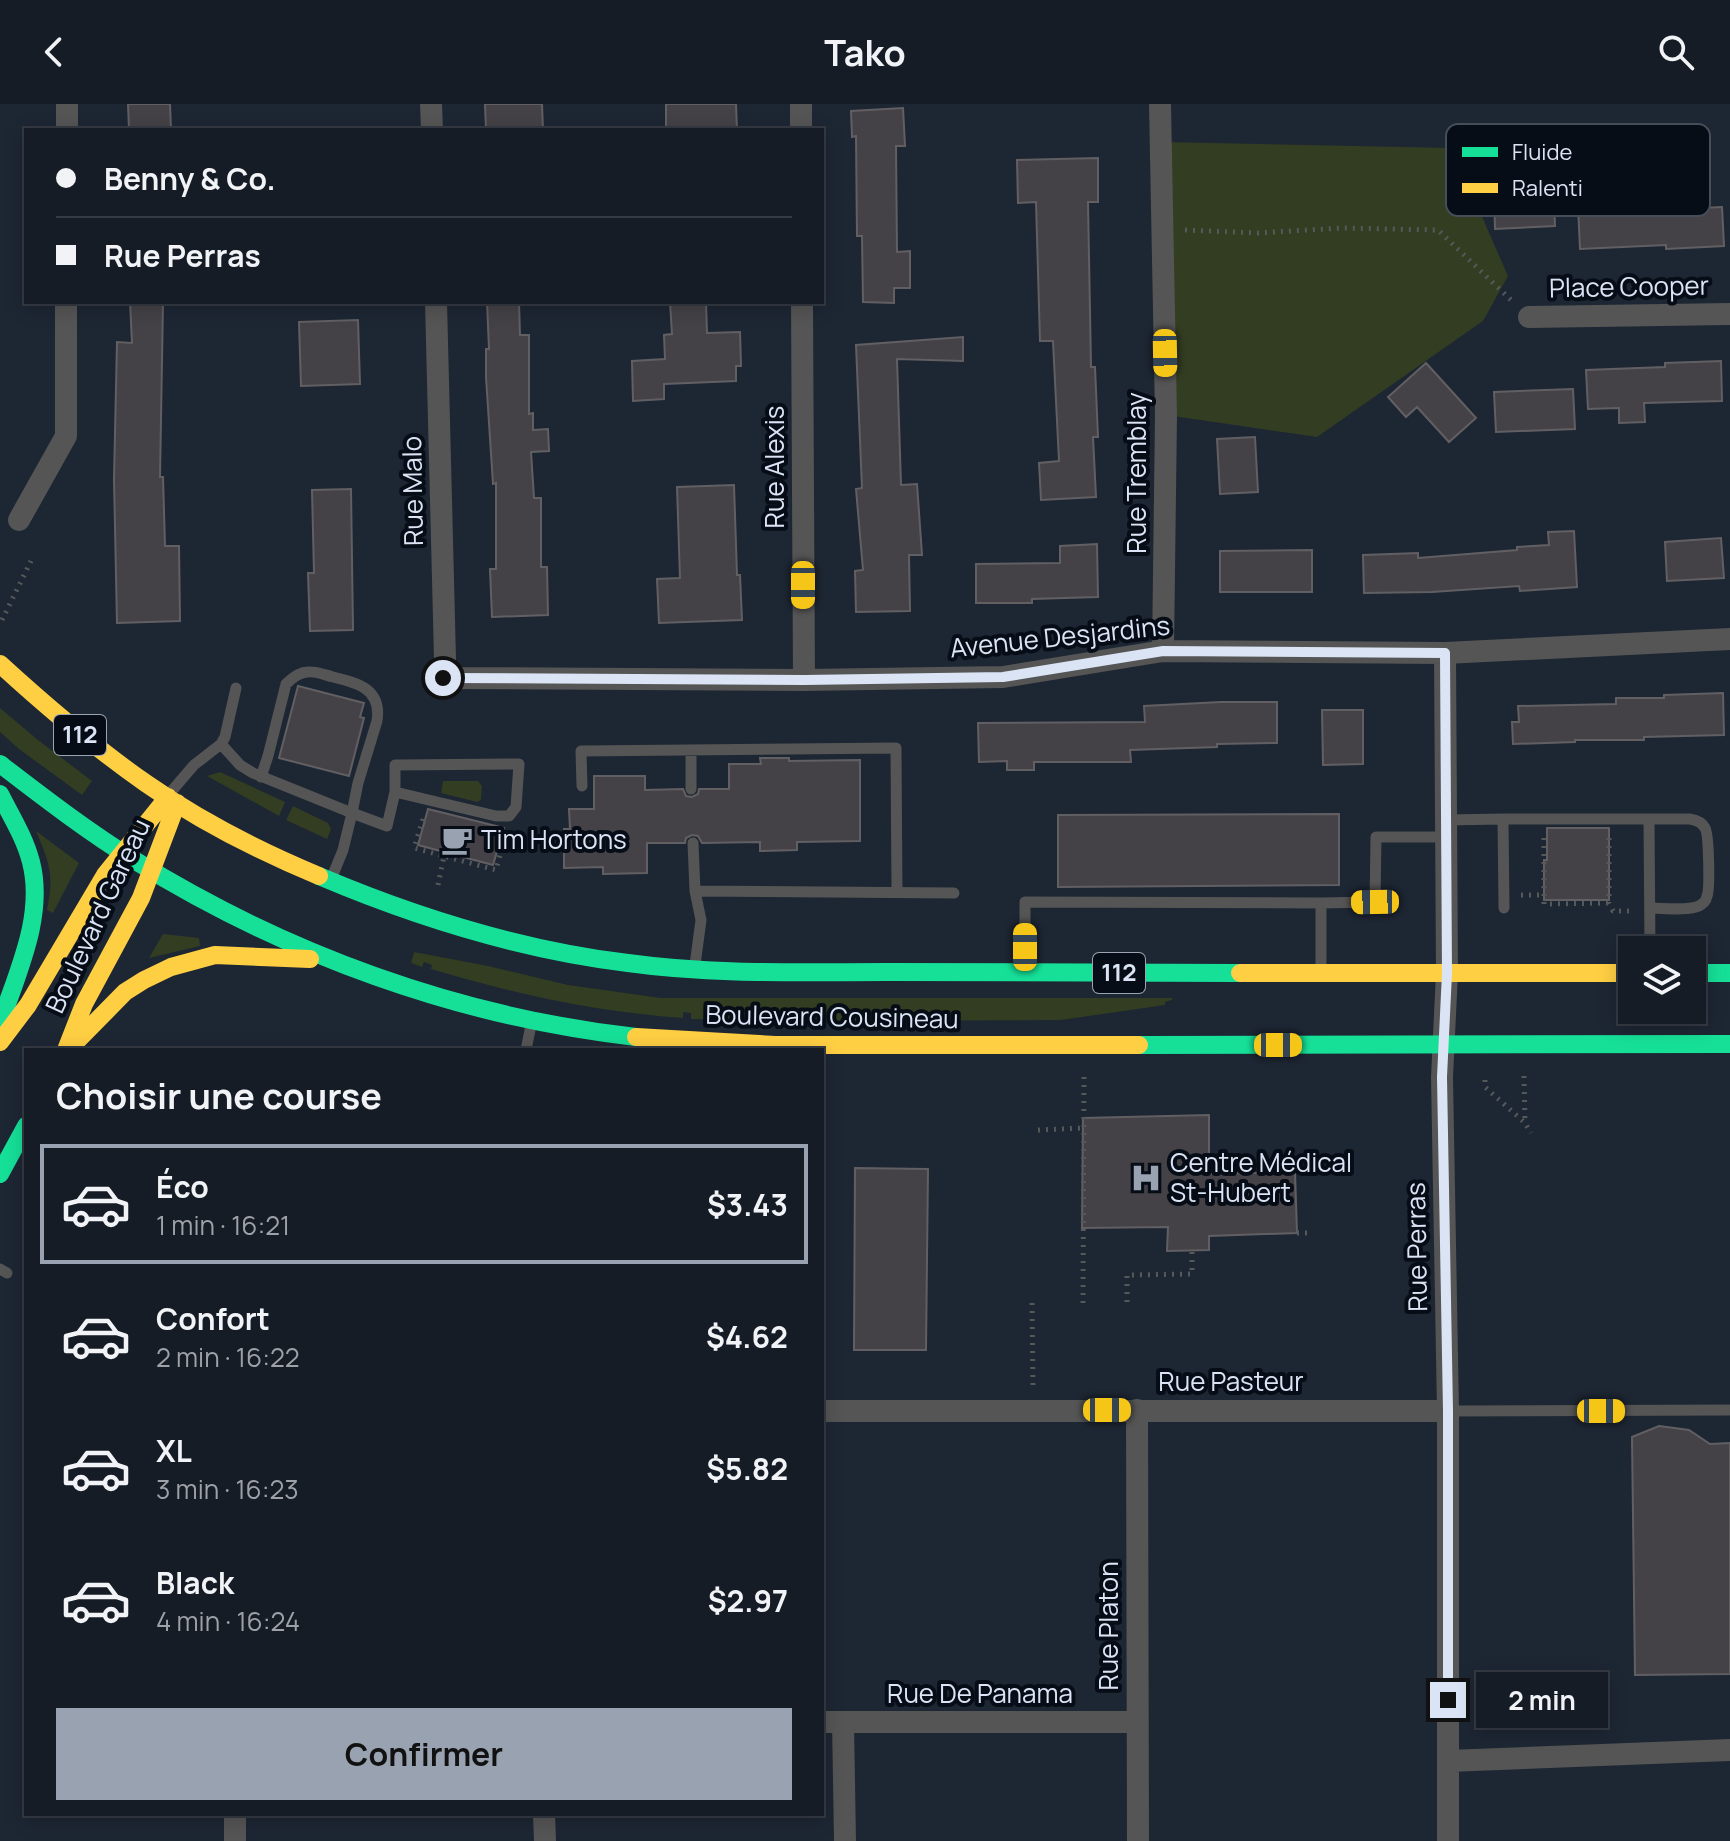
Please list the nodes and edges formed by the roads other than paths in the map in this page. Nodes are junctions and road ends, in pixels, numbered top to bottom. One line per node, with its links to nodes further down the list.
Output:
1 (67, 104): 5 (street)
2 (431, 104): 6 (street)
3 (801, 104): 7 (street)
4 (1160, 104): 15 (street, Rue Tremblay)
5 (67, 128)
6 (432, 128)
7 (801, 128)
8 (66, 304): 13 (street)
9 (436, 304): 18 (street, Rue Malo)
10 (802, 304): 19 (street, Rue Alexis)
11 (1730, 314): 12 (street, Place Cooper)
12 (1529, 317)
13 (19, 520)
14 (1730, 639): 16 (street, Avenue Desjardins)
15 (1163, 651): 16 (street, Avenue Desjardins); 19 (street, Avenue Desjardins)
16 (1445, 653): 33 (street, Rue Perras)
17 (0, 664): 29 (main road, Boulevard Cousineau / 112)
18 (443, 678): 19 (street, Avenue Desjardins)
19 (804, 680)
20 (236, 688): 21 (lane)
21 (221, 744): 24 (lane); 29 (lane)
22 (691, 750): 25 (lane); 26 (lane); 39 (lane)
23 (0, 764): 35 (main road, Boulevard Cousineau)
24 (261, 777): 30 (lane); 30 (lane)
25 (582, 786)
26 (691, 789)
27 (395, 792): 27 (lane); 30 (lane)
28 (0, 794): 54 (main road)
29 (172, 800): 35 (main road, Boulevard Gareau); 36 (main road, Boulevard Gareau); 37 (main road, Boulevard Cousineau / 112)
30 (352, 813): 37 (lane)
31 (1503, 819): 32 (lane); 33 (lane); 42 (lane)
32 (1649, 819): 43 (lane); 43 (lane)
33 (1445, 829): 41 (lane); 49 (street, Rue Perras)
34 (693, 843): 38 (lane)
35 (123, 854): 36 (main road, Boulevard Cousineau); 55 (main road, Boulevard Gareau)
36 (151, 871): 45 (main road, Boulevard Cousineau); 58 (main road, Boulevard Gareau)
37 (330, 881): 46 (main road, Boulevard Cousineau / 112)
38 (695, 891): 39 (lane); 46 (lane)
39 (897, 892): 40 (lane)
40 (954, 893)
41 (1321, 903): 47 (lane); 48 (lane)
42 (1504, 908)
43 (1650, 908): 44 (lane)
44 (1650, 936)
45 (329, 960): 53 (main road, Boulevard Cousineau); 59 (main road)
46 (695, 969): 47 (main road, Boulevard Cousineau / 112)
47 (1025, 973): 48 (main road, Boulevard Cousineau / 112)
48 (1321, 973): 49 (main road, Boulevard Cousineau / 112)
49 (1447, 973): 50 (main road, Boulevard Cousineau / 112); 56 (street, Rue Perras)
50 (1618, 973)
51 (1706, 973): 52 (main road)
52 (1730, 973)
53 (532, 1021): 56 (main road, Boulevard Cousineau); 60 (lane)
54 (0, 1024)
55 (0, 1042)
56 (1443, 1044): 57 (main road, Boulevard Cousineau); 66 (street, Rue Perras)
57 (1730, 1044)
58 (68, 1048)
59 (69, 1048)
60 (526, 1048)
61 (24, 1130): 62 (main road)
62 (0, 1174)
63 (1137, 1410): 65 (street, Rue Pasteur); 66 (street, Rue Pasteur); 68 (street, Rue Platon)
64 (1730, 1410): 66 (lane)
65 (824, 1411)
66 (1448, 1411): 70 (street, Rue Perras)
67 (833, 1722): 68 (street, Rue De Panama); 75 (street)
68 (1137, 1722): 76 (street, Rue Platon)
69 (1730, 1750): 70 (street)
70 (1448, 1761): 77 (street, Rue Perras)
71 (235, 1816): 73 (street)
72 (544, 1816): 74 (street)
73 (235, 1841)
74 (545, 1841)
75 (845, 1841)
76 (1138, 1841)
77 (1448, 1841)

